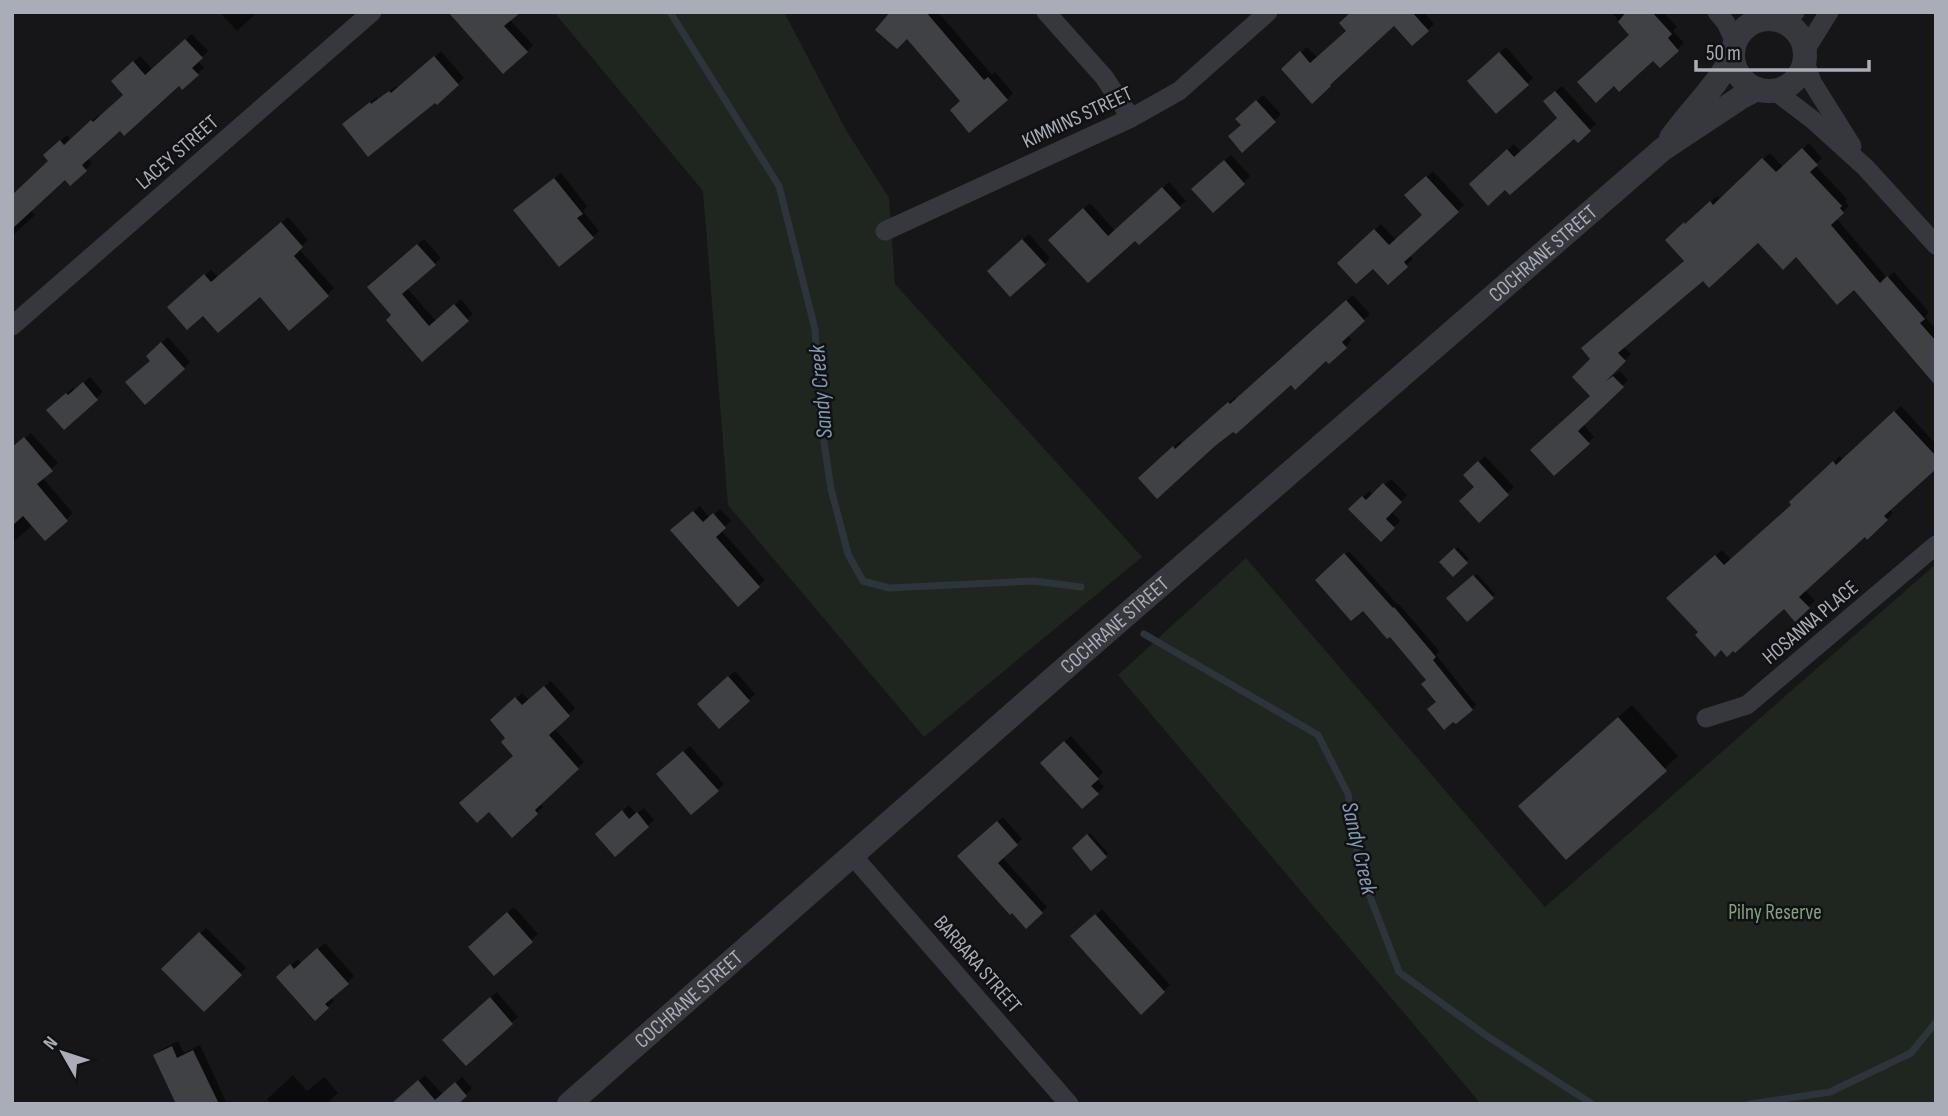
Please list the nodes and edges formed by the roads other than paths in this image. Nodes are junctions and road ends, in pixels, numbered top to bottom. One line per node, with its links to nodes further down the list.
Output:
1 (372, 12): 15 (street, LACEY STREET)
2 (1046, 12): 10 (street)
3 (1268, 12): 10 (street, KIMMINS STREET)
4 (1717, 12): 7 (street)
5 (1829, 12): 8 (street)
6 (1775, 16): 7 (street); 8 (street)
7 (1734, 49): 9 (street); 11 (street, COCHRANE STREET)
8 (1805, 56): 9 (street); 12 (street)
9 (1766, 90): 11 (street, COCHRANE STREET); 12 (street)
10 (1131, 118): 13 (street, KIMMINS STREET)
11 (1663, 149): 18 (street, COCHRANE STREET)
12 (1866, 167): 14 (street)
13 (885, 232)
14 (1936, 245)
15 (12, 326)
16 (1936, 545): 17 (street, HOSANNA PLACE)
17 (1706, 718)
18 (852, 855): 19 (street, COCHRANE STREET); 20 (street, BARBARA STREET)
19 (569, 1104)
20 (1069, 1104)

